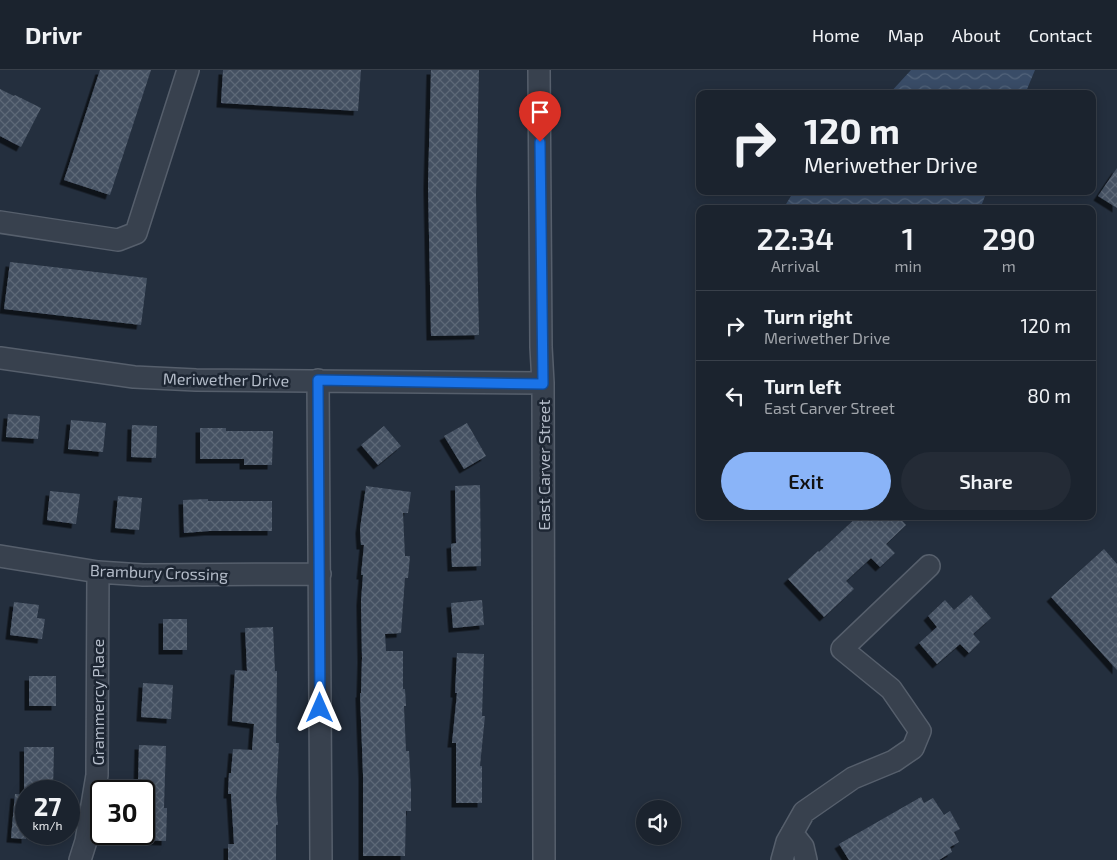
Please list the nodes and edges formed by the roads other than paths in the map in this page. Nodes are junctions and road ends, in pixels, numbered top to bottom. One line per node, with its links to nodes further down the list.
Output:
1 (188, 70): 3 (street)
2 (539, 70): 6 (street, East Carver Street)
3 (0, 222)
4 (0, 358): 5 (street, Meriwether Drive)
5 (318, 380): 6 (street, Meriwether Drive); 10 (street)
6 (543, 384): 14 (street, East Carver Street)
7 (0, 556): 9 (street, Brambury Crossing)
8 (929, 566): 11 (street)
9 (98, 572): 10 (street, Brambury Crossing); 12 (street, Grammercy Place)
10 (320, 574): 13 (street)
11 (792, 833): 15 (street); 16 (street)
12 (80, 860)
13 (321, 860)
14 (544, 860)
15 (782, 860)
16 (806, 860)

